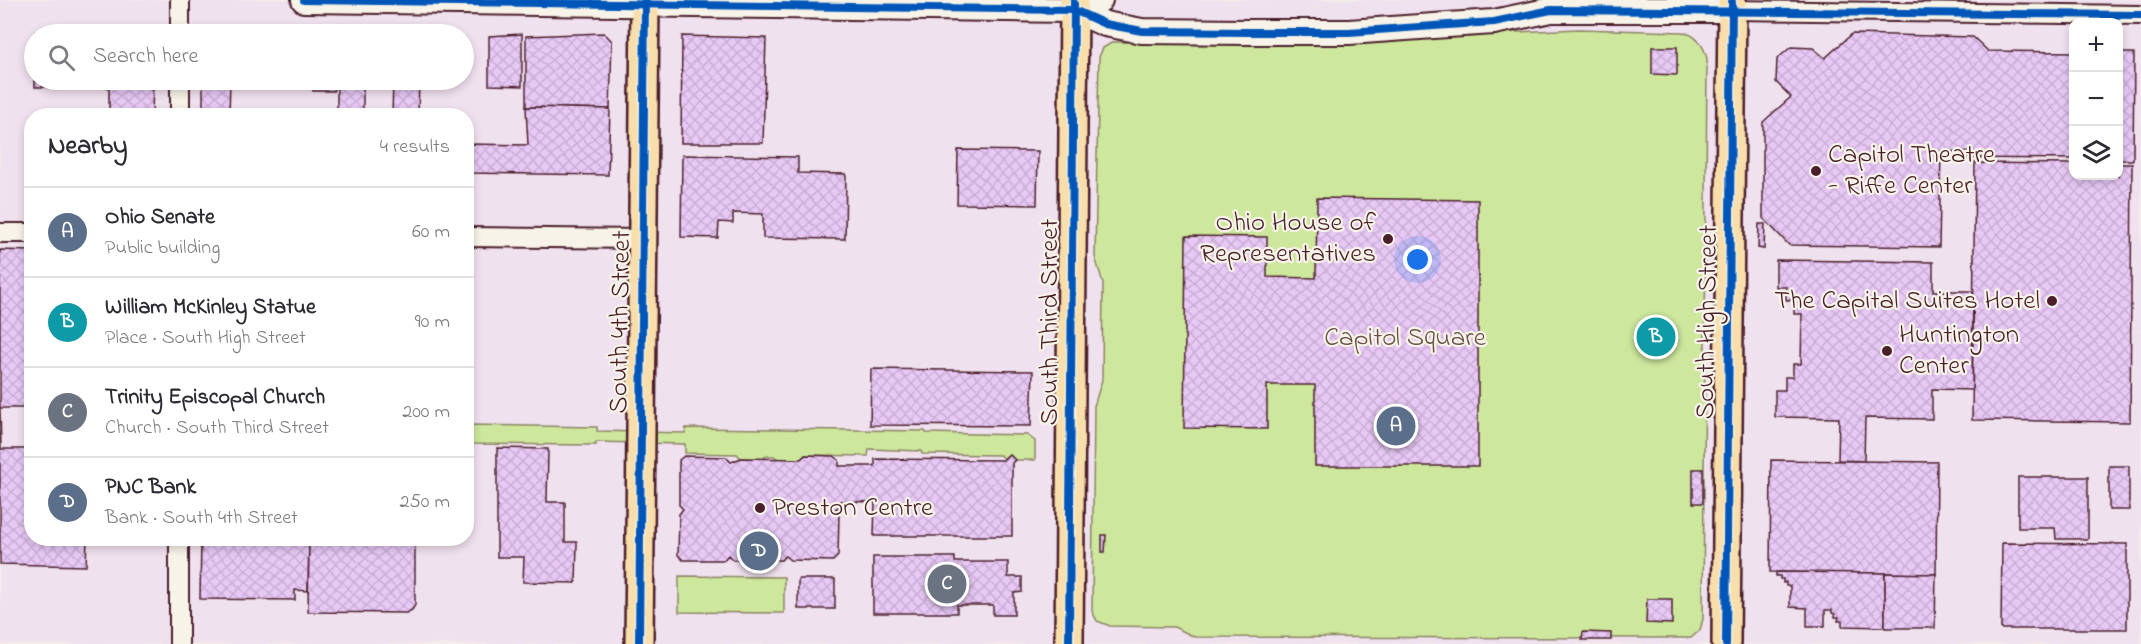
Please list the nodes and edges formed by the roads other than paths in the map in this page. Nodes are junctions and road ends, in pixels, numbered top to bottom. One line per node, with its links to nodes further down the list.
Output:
1 (180, 0): 10 (street)
2 (304, 0): 5 (street)
3 (1100, 0): 6 (street)
4 (1512, 0): 8 (street)
5 (645, 2): 6 (street); 16 (main road, South 4th Street)
6 (1074, 5): 8 (street); 20 (main road, South Third Street)
7 (1732, 5): 8 (street); 9 (street); 21 (main road, South High Street)
8 (1551, 10)
9 (2141, 15)
10 (180, 24)
11 (180, 90): 12 (street)
12 (180, 108)
13 (0, 233): 14 (street)
14 (24, 233)
15 (474, 237): 16 (street)
16 (643, 239): 19 (main road, South 4th Street)
17 (179, 546): 18 (street)
18 (179, 644)
19 (639, 644)
20 (1069, 644)
21 (1726, 644)

